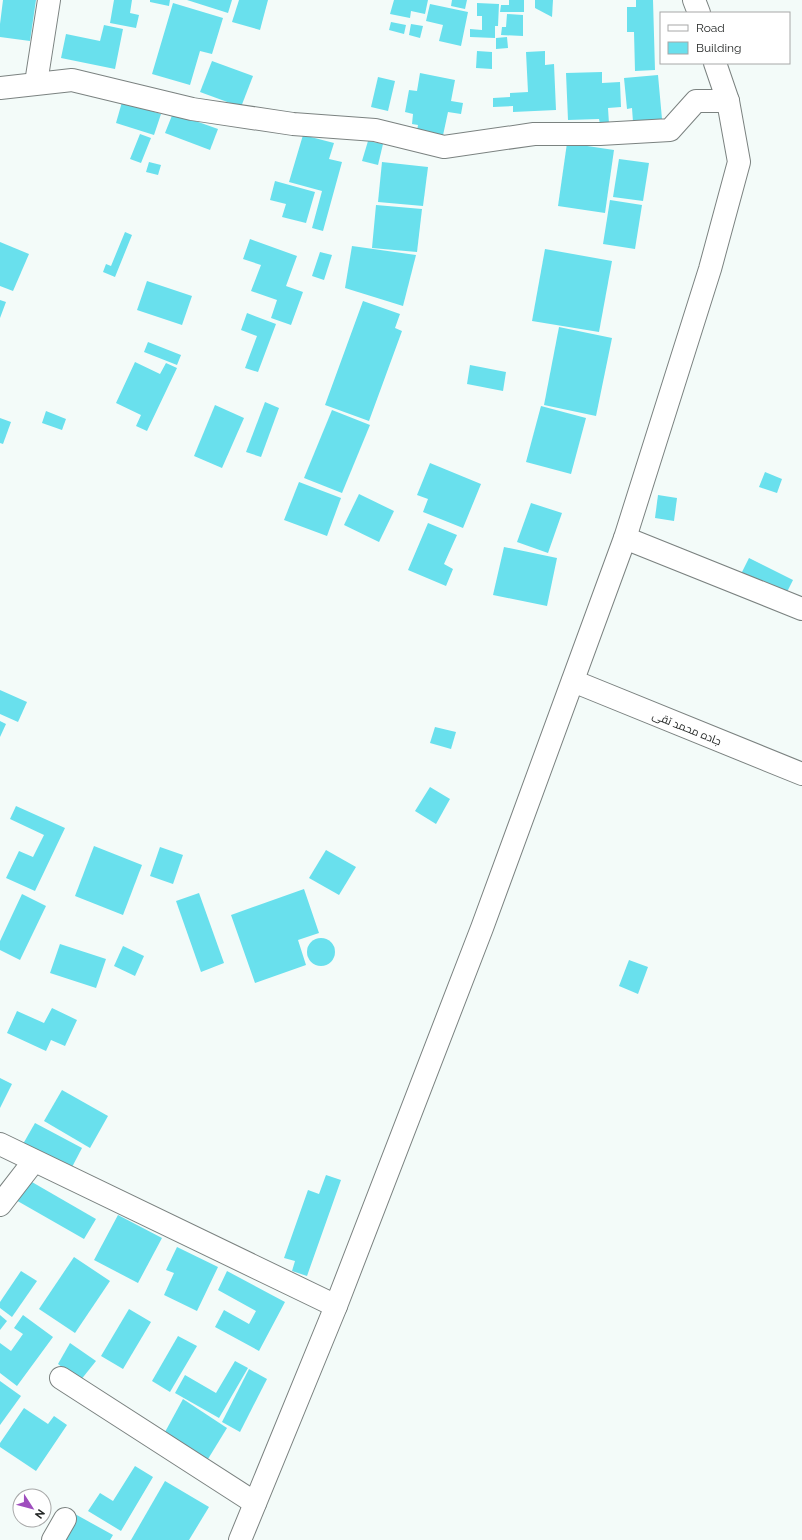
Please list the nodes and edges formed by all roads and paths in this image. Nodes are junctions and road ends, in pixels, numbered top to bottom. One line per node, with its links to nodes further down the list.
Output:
1 (49, 0): 5 (street)
2 (694, 0): 3 (street)
3 (698, 12)
4 (715, 64): 7 (street)
5 (36, 83): 6 (street); 7 (street)
6 (0, 88)
7 (728, 101): 8 (street)
8 (625, 538): 9 (street); 10 (street)
9 (802, 609)
10 (573, 681): 11 (street, جاده محمد تقی); 15 (street)
11 (802, 774)
12 (0, 1144): 13 (street)
13 (34, 1161): 14 (street); 15 (street)
14 (0, 1205)
15 (336, 1306): 17 (street)
16 (61, 1378): 17 (street)
17 (254, 1503): 20 (street)
18 (65, 1519): 19 (street)
19 (53, 1540)
20 (240, 1540)

